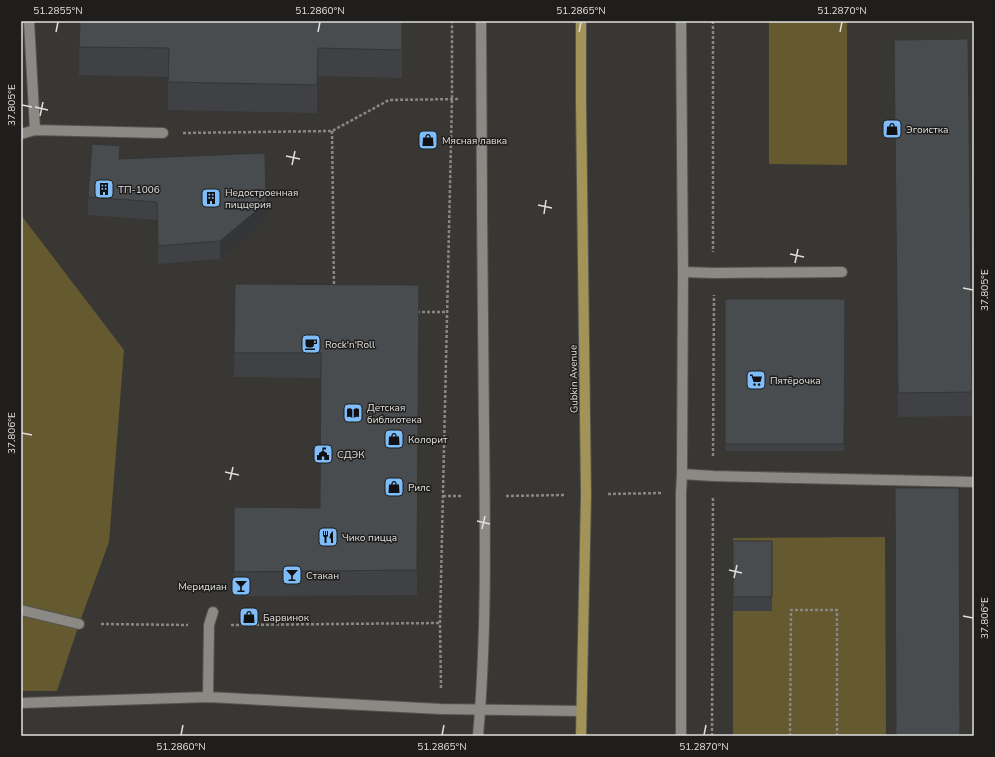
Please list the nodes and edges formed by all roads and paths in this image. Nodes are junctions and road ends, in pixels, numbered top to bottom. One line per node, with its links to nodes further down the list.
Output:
1 (452, 21): 7 (path)
2 (481, 21): 8 (street)
3 (581, 21): 31 (main road, Gubkin Avenue)
4 (681, 21): 13 (street)
5 (713, 21): 15 (path)
6 (27, 26): 9 (street)
7 (452, 100): 8 (path); 10 (path); 18 (path)
8 (481, 100): 30 (street)
9 (35, 130): 11 (street); 12 (street)
10 (332, 131): 11 (path); 16 (path)
11 (163, 133)
12 (21, 134)
13 (683, 272): 15 (street); 19 (street)
14 (842, 272): 15 (street)
15 (714, 273): 20 (path)
16 (334, 287)
17 (411, 312): 18 (path)
18 (447, 312): 24 (path)
19 (682, 474): 20 (street); 34 (street)
20 (713, 476): 21 (street); 35 (path)
21 (974, 482)
22 (21, 610): 25 (street)
23 (213, 612): 26 (street)
24 (440, 623): 26 (path); 29 (path)
25 (79, 624): 26 (path)
26 (209, 625): 27 (street)
27 (208, 697): 28 (street); 29 (street)
28 (21, 703)
29 (441, 709): 30 (street)
30 (481, 710): 31 (street); 32 (street)
31 (581, 711): 33 (main road, Gubkin Avenue)
32 (478, 736)
33 (581, 736)
34 (681, 736)
35 (712, 736)
36 (790, 736): 37 (path)
37 (837, 736)

